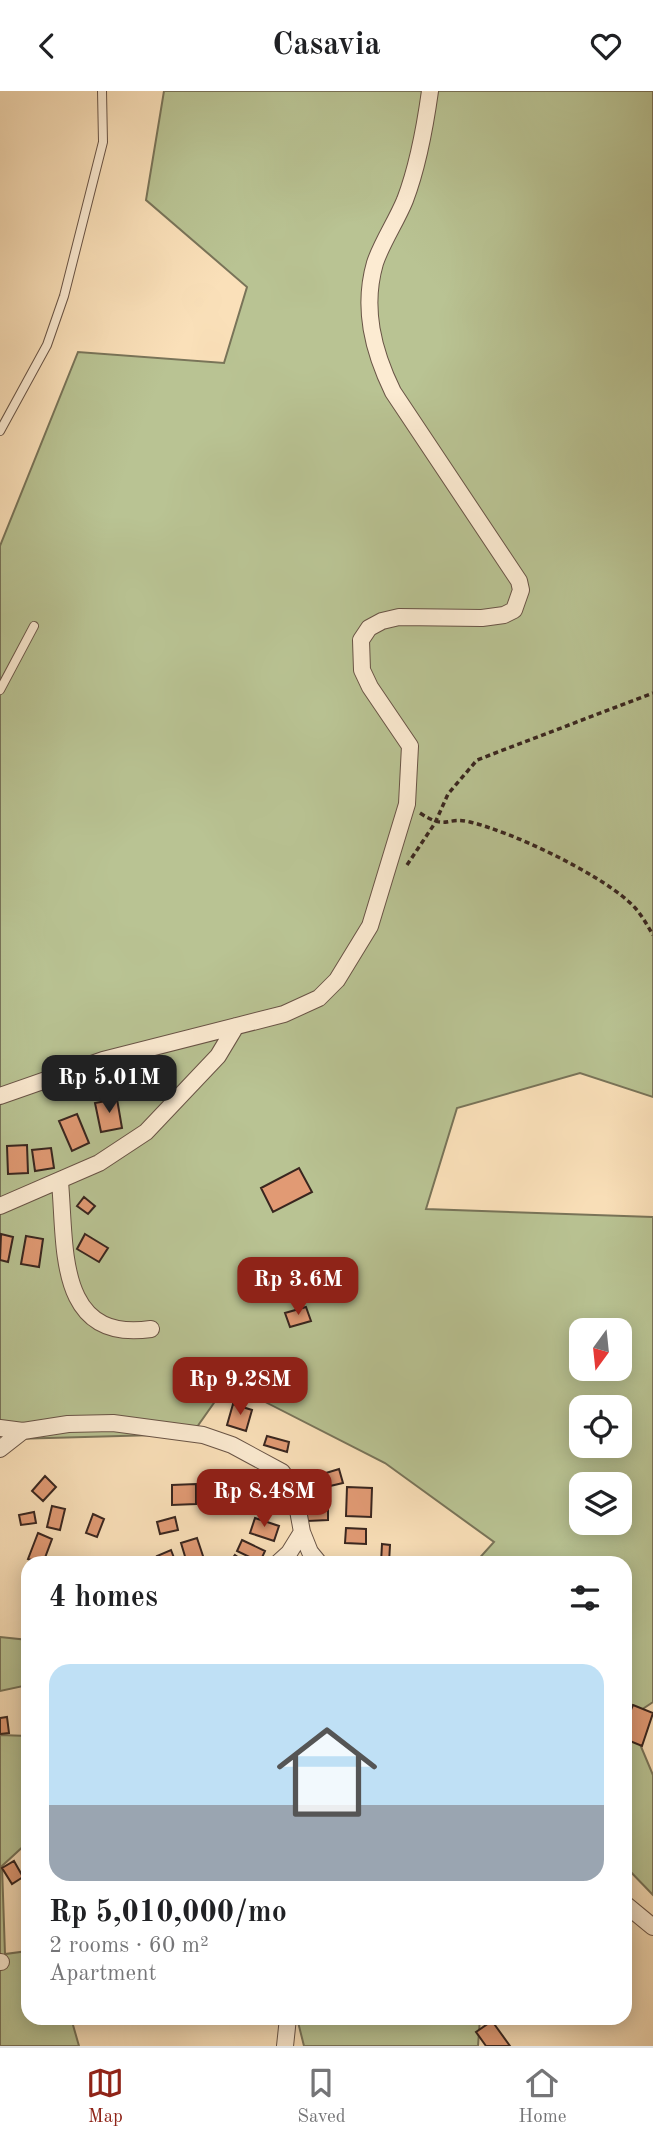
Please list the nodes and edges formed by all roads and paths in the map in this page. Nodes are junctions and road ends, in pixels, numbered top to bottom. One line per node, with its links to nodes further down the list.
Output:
1 (103, 91): 3 (lane)
2 (430, 91): 8 (street)
3 (0, 431)
4 (34, 627): 5 (lane)
5 (0, 690)
6 (653, 693): 7 (path)
7 (653, 935)
8 (236, 1026): 9 (street); 10 (street)
9 (0, 1096)
10 (60, 1182): 11 (street); 12 (street)
11 (0, 1206)
12 (151, 1329)
13 (0, 1429): 14 (street)
14 (23, 1431): 15 (street); 16 (street)
15 (0, 1450)
16 (302, 1532): 17 (street); 18 (street)
17 (286, 1556)
18 (313, 1556)
19 (632, 1910): 20 (street)
20 (653, 1927)
21 (287, 2025): 22 (street)
22 (285, 2046)

